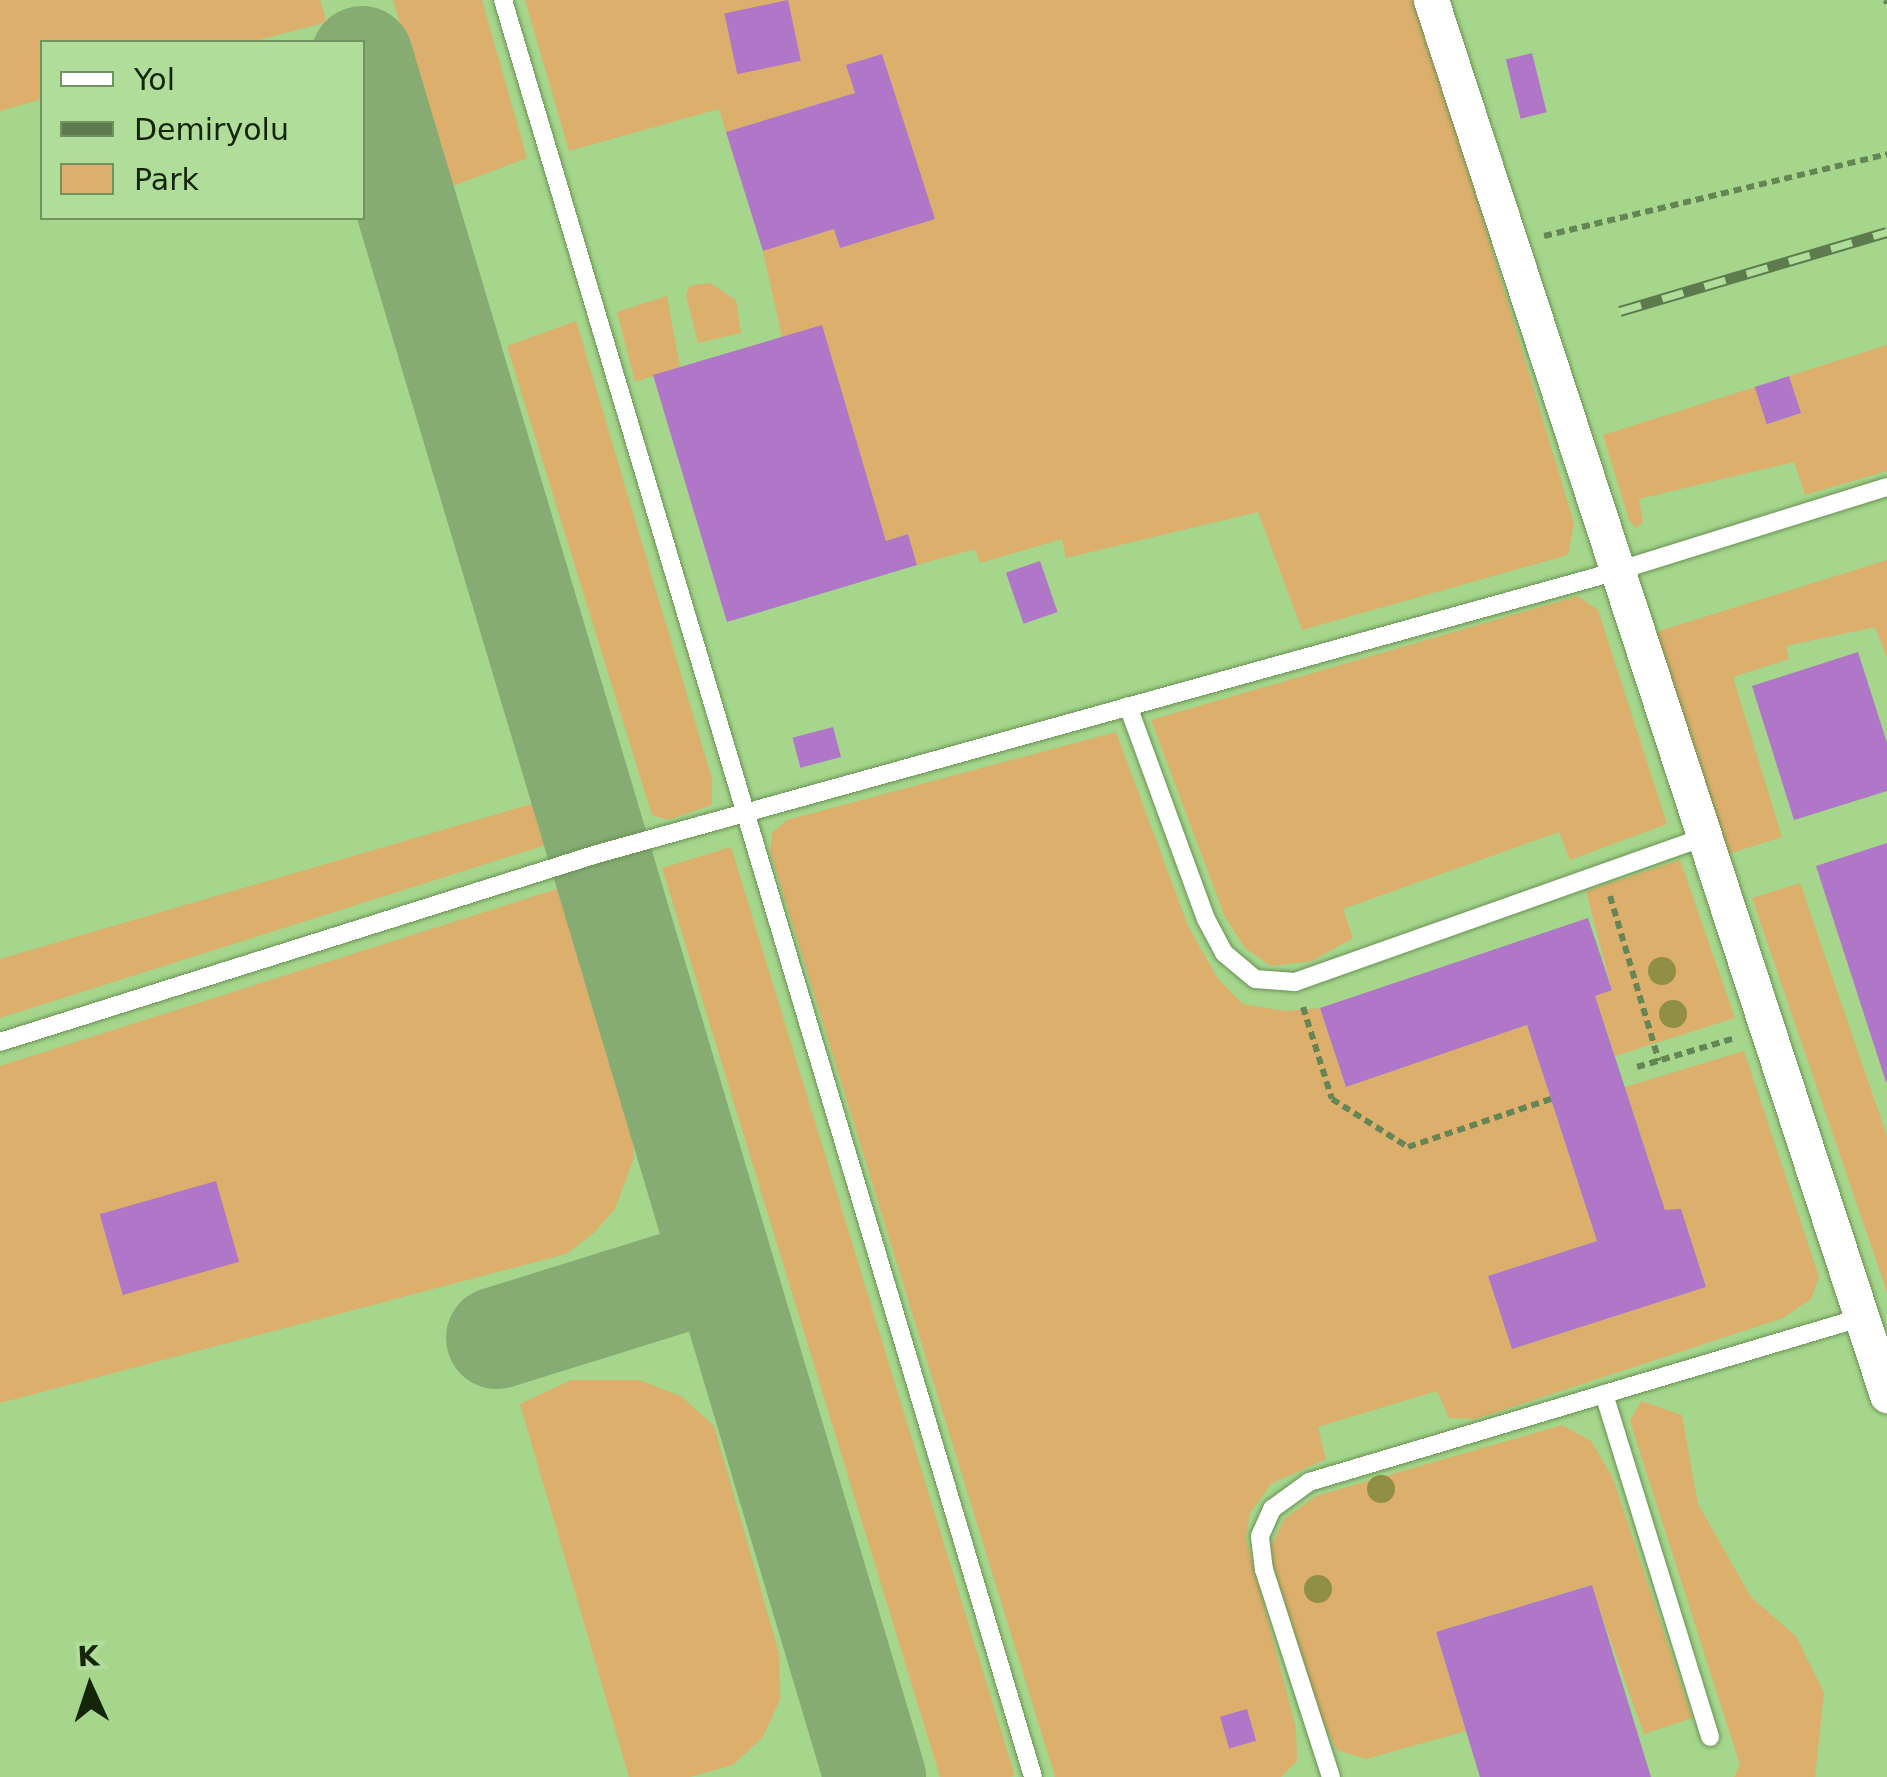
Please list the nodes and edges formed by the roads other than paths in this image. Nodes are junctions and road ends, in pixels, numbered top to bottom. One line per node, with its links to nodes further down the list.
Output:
1 (503, 0): 6 (lane)
2 (1430, 0): 4 (street)
3 (1887, 487): 4 (lane)
4 (1614, 572): 5 (lane); 7 (street)
5 (1128, 706): 6 (lane); 7 (lane)
6 (746, 810): 8 (lane); 13 (lane)
7 (1701, 838): 9 (street)
8 (0, 1042)
9 (1860, 1318): 10 (lane); 11 (street)
10 (1604, 1394): 12 (lane); 14 (lane)
11 (1887, 1395)
12 (1710, 1738)
13 (1033, 1777)
14 (1331, 1777)

